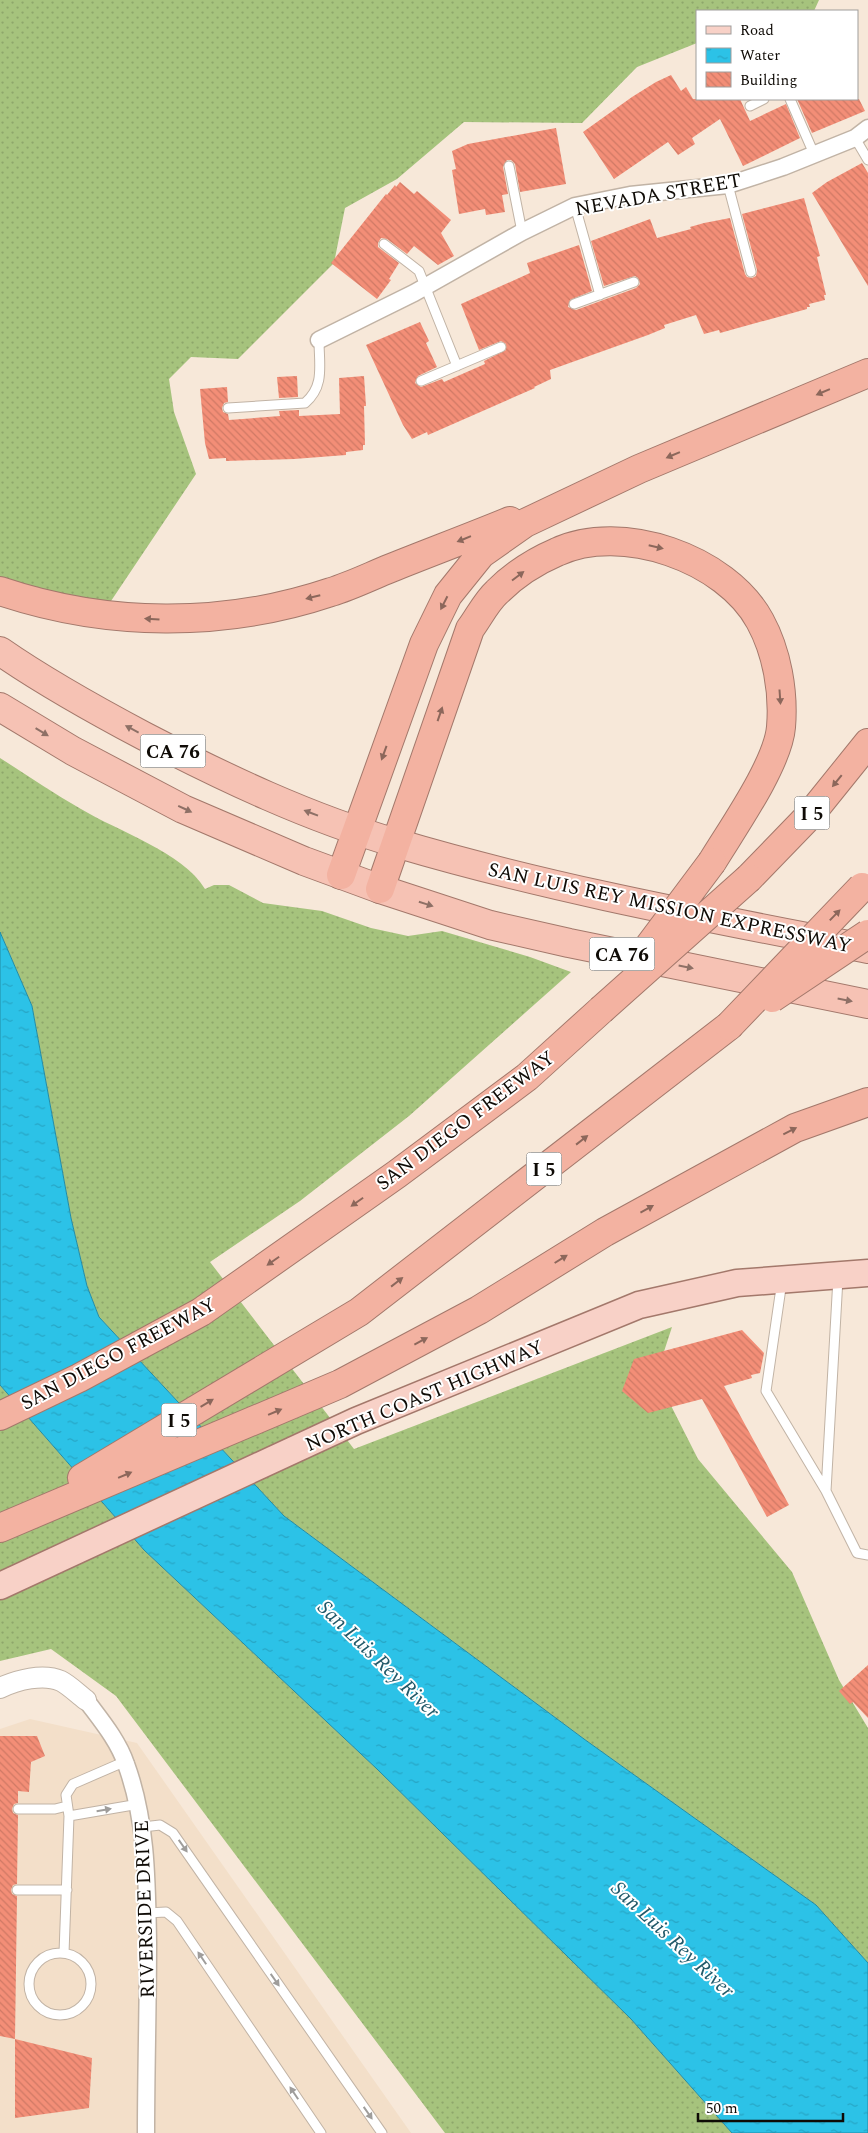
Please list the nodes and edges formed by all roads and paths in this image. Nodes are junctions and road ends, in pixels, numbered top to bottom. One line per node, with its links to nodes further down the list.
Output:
1 (762, 100): 3 (lane)
2 (790, 100): 5 (lane)
3 (750, 106)
4 (862, 133): 5 (street, NEVADA STREET); 6 (lane)
5 (814, 154): 8 (street, NEVADA STREET)
6 (868, 160)
7 (509, 166): 10 (lane)
8 (728, 185): 9 (street, NEVADA STREET); 12 (lane)
9 (575, 206): 10 (street, NEVADA STREET); 15 (lane)
10 (522, 232): 14 (street, NEVADA STREET)
11 (384, 244): 14 (lane)
12 (751, 272)
13 (634, 282): 15 (lane)
14 (426, 286): 17 (street, NEVADA STREET); 19 (lane)
15 (600, 294): 16 (lane)
16 (574, 304)
17 (319, 340): 22 (lane)
18 (501, 347): 19 (lane)
19 (457, 366): 21 (lane)
20 (868, 373): 23 (highway, one-way to 23)
21 (421, 381)
22 (228, 408)
23 (639, 469): 24 (highway, one-way to 24); 28 (highway, one-way to 28)
24 (0, 591)
25 (0, 651): 28 (highway, CA 76, one-way to 25)
26 (0, 706): 30 (highway, CA 76, one-way to 30)
27 (868, 743): 36 (highway, SAN DIEGO FREEWAY / I 5, one-way to 36, bridge)
28 (356, 830): 29 (highway, SAN LUIS REY MISSION EXPRESSWAY / CA 76); 30 (highway)
29 (395, 843): 32 (highway); 34 (highway, SAN LUIS REY MISSION EXPRESSWAY / CA 76); 36 (highway, one-way to 36, bridge)
30 (341, 874): 32 (highway, CA 76)
31 (865, 884): 37 (highway, I 5, one-way to 31, bridge)
32 (380, 889): 35 (highway, CA 76, one-way to 35)
33 (868, 934): 37 (highway, bridge)
34 (868, 949)
35 (868, 1004)
36 (601, 1010): 42 (highway, SAN DIEGO FREEWAY / I 5, one-way to 42)
37 (729, 1026): 44 (highway, I 5, one-way to 37)
38 (868, 1102): 44 (highway, one-way to 38)
39 (868, 1273): 40 (main road, NORTH COAST HIGHWAY)
40 (838, 1275): 41 (main road, NORTH COAST HIGHWAY); 43 (lane)
41 (782, 1278): 43 (lane); 46 (main road, NORTH COAST HIGHWAY)
42 (0, 1416)
43 (826, 1491): 45 (lane)
44 (0, 1528)
45 (868, 1555)
46 (0, 1586)
47 (0, 1688): 48 (street)
48 (86, 1700): 49 (street, RIVERSIDE DRIVE)
49 (126, 1761): 50 (street, RIVERSIDE DRIVE); 52 (lane)
50 (139, 1804): 52 (lane, one-way to 50); 53 (street, RIVERSIDE DRIVE)
51 (18, 1809): 52 (lane)
52 (68, 1811): 55 (lane)
53 (143, 1828): 56 (street, RIVERSIDE DRIVE); 60 (lane, one-way to 60)
54 (17, 1890): 55 (lane)
55 (66, 1890): 57 (lane)
56 (148, 1913): 58 (street, RIVERSIDE DRIVE); 59 (lane, one-way to 56)
57 (64, 1953): 57 (lane)
58 (146, 2133)
59 (321, 2133)
60 (382, 2133)

